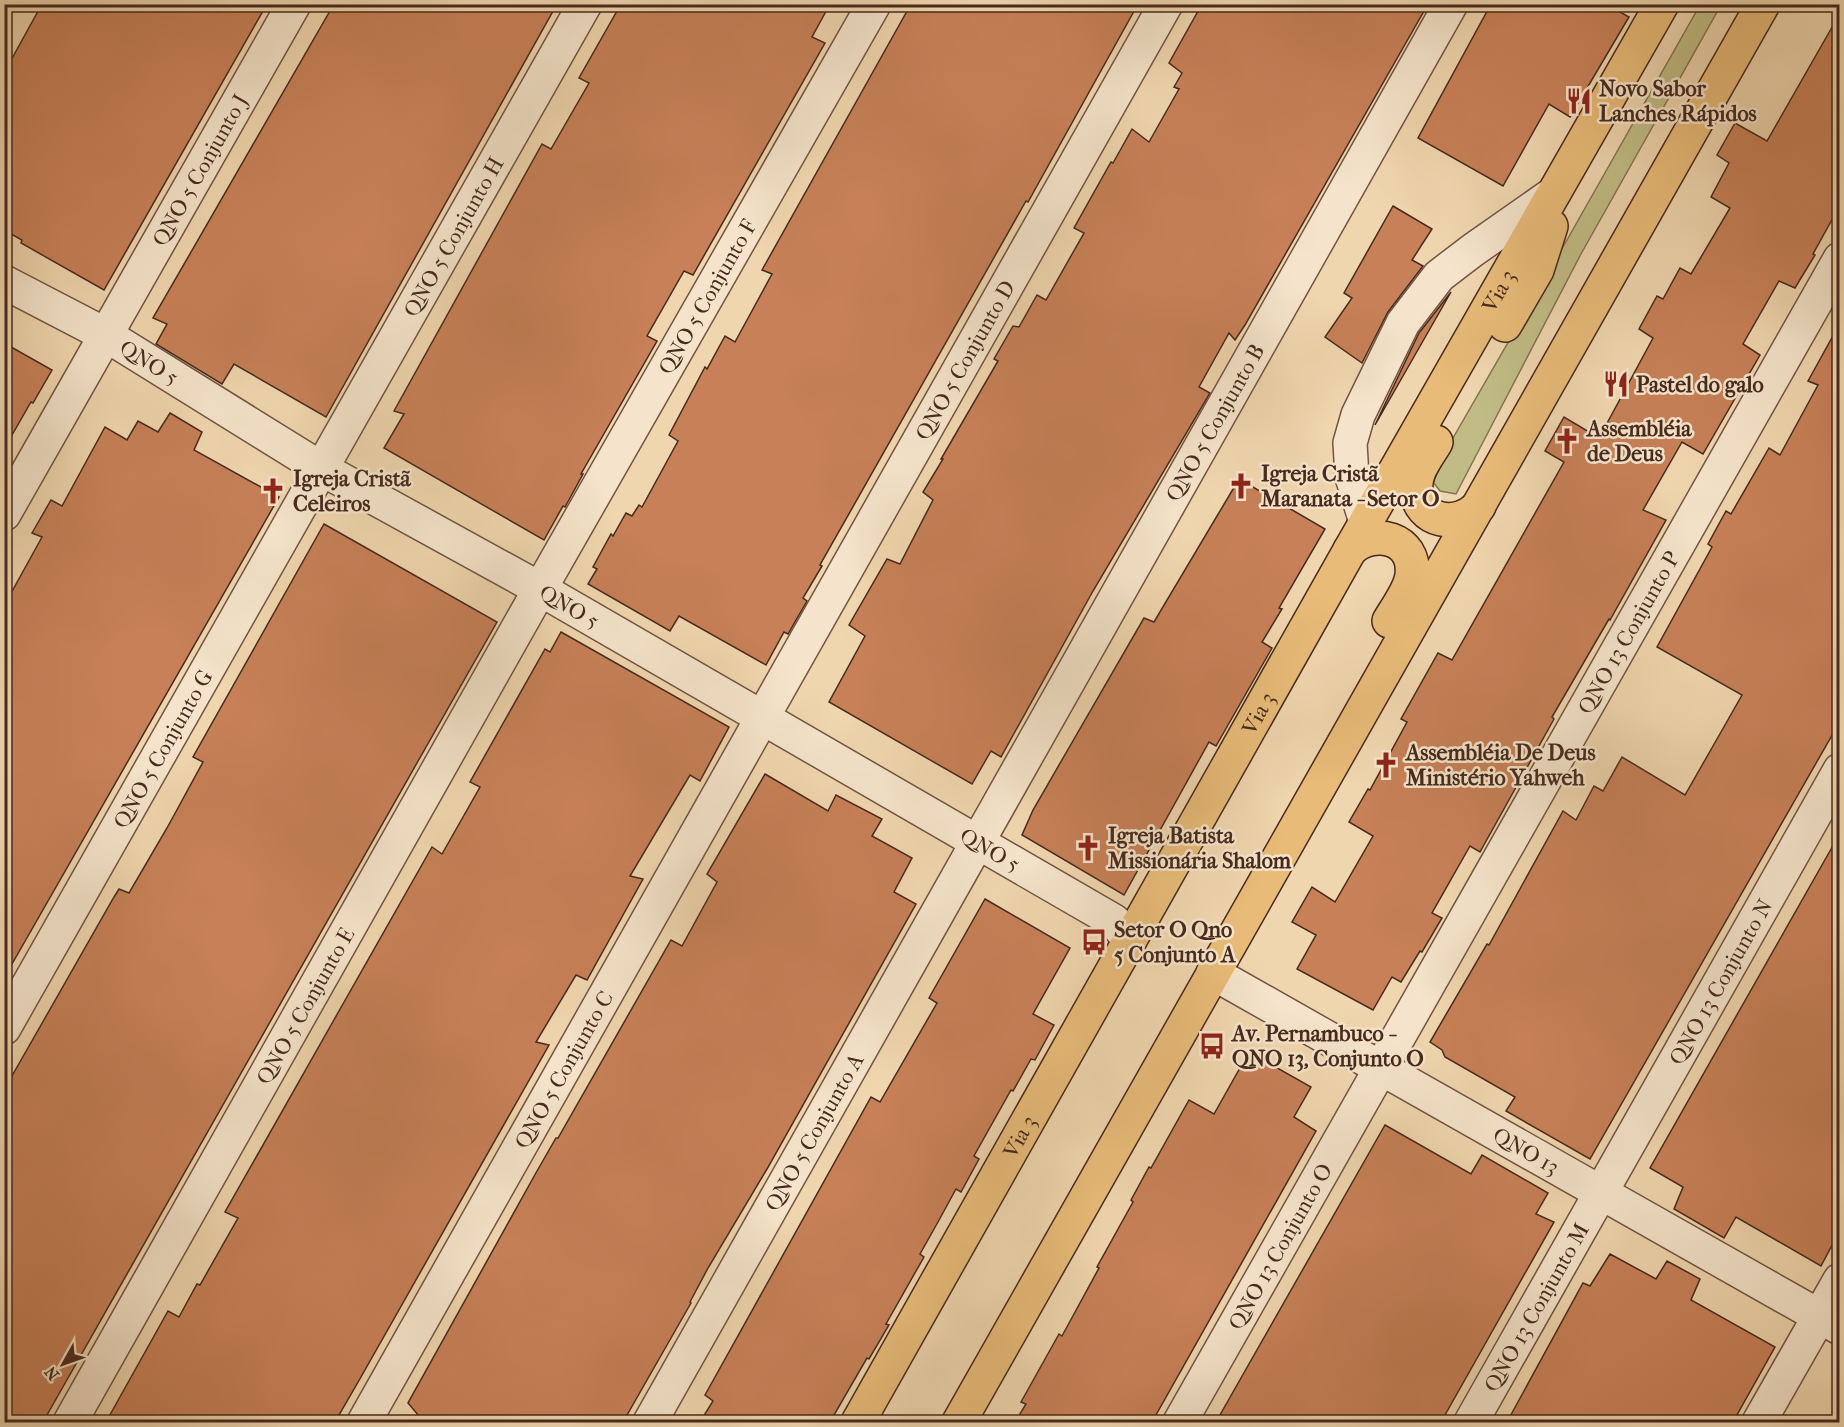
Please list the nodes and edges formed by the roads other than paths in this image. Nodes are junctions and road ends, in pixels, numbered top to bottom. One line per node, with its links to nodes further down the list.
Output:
1 (294, 4): 12 (street, QNO 5 Conjunto J)
2 (585, 4): 13 (street, QNO 5 Conjunto H)
3 (874, 4): 18 (street, QNO 5 Conjunto F)
4 (1166, 4): 19 (street, QNO 5 Conjunto D)
5 (1451, 4): 22 (street, QNO 5 Conjunto B)
6 (1662, 4): 8 (main road, Via 3)
7 (1763, 4): 14 (main road)
8 (1569, 166): 9 (main road, Via 3); 14 (main road)
9 (1553, 194): 16 (main road, Via 3); 16 (street)
10 (1839, 259): 26 (street, QNO 13 Conjunto P)
11 (4, 282): 12 (street, QNO 5)
12 (106, 335): 13 (street, QNO 5); 15 (street, QNO 5 Conjunto J)
13 (322, 469): 18 (street, QNO 5); 25 (street, QNO 5 Conjunto G)
14 (1479, 506): 21 (main road)
15 (4, 514)
16 (1366, 522): 17 (main road, Via 3)
17 (1350, 550): 21 (main road); 23 (main road, Via 3)
18 (540, 589): 19 (street, QNO 5); 31 (street, QNO 5 Conjunto E)
19 (764, 717): 22 (street, QNO 5); 32 (street, QNO 5 Conjunto C)
20 (1839, 770): 28 (street, QNO 13 Conjunto N)
21 (1294, 835): 24 (main road)
22 (978, 841): 23 (street, QNO 5); 33 (street, QNO 5 Conjunto A)
23 (1130, 940): 27 (main road, Via 3)
24 (1213, 973): 26 (street, QNO 13); 36 (main road)
25 (4, 1028)
26 (1381, 1068): 28 (street, QNO 13); 37 (street, QNO 13 Conjunto O)
27 (1014, 1145): 34 (main road, Via 3); 35 (main road)
28 (1602, 1193): 30 (street, QNO 13); 38 (street, QNO 13 Conjunto M)
29 (1839, 1280): 30 (street)
30 (1829, 1322): 39 (street)
31 (70, 1422)
32 (364, 1422)
33 (650, 1422)
34 (858, 1422)
35 (882, 1422)
36 (959, 1422)
37 (1180, 1422)
38 (1471, 1422)
39 (1759, 1422)

